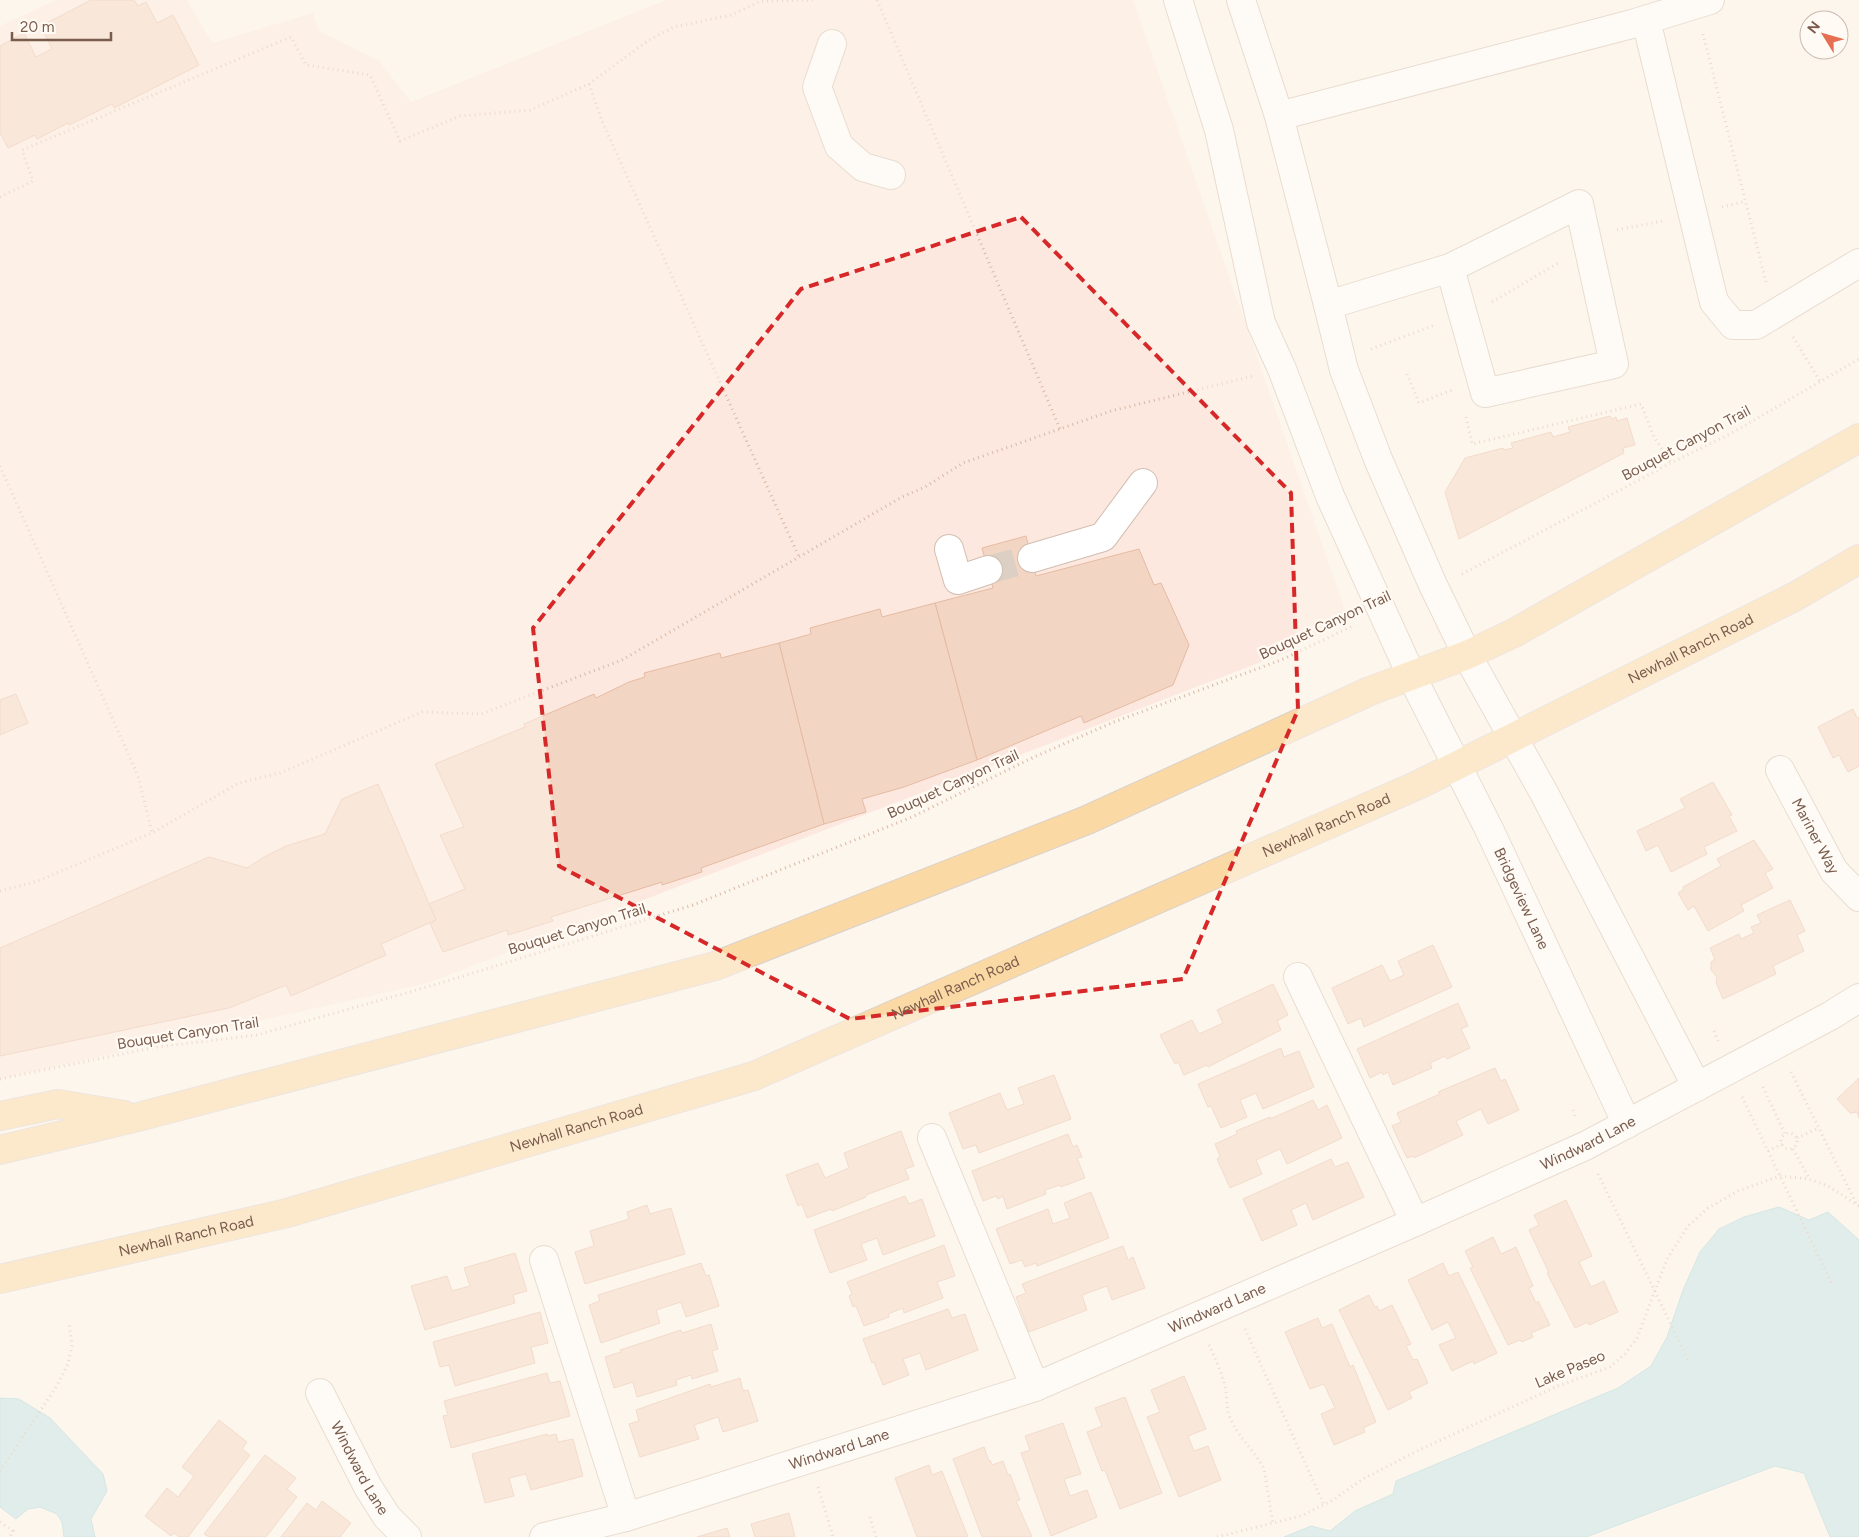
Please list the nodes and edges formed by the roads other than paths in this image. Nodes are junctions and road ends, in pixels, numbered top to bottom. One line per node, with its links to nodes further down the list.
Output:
1 (1178, 0): 18 (street, Bridgeview Lane)
2 (1241, 0): 6 (street)
3 (1710, 0): 4 (street)
4 (1646, 20): 6 (street); 8 (street)
5 (832, 44): 7 (street)
6 (1279, 116): 10 (street)
7 (891, 175)
8 (1859, 263)
9 (1450, 268): 9 (street); 10 (street)
10 (1328, 305): 17 (street)
11 (1859, 438): 17 (main road)
12 (1143, 483): 14 (street)
13 (949, 549): 16 (street)
14 (1032, 558)
15 (1859, 560): 19 (main road, Newhall Ranch Road)
16 (988, 570)
17 (1468, 655): 18 (main road); 19 (street)
18 (1412, 677): 20 (street, Bridgeview Lane); 27 (main road)
19 (1514, 738): 20 (main road, Newhall Ranch Road); 25 (street)
20 (1458, 765): 28 (street, Bridgeview Lane); 33 (main road, Newhall Ranch Road)
21 (1780, 770): 22 (street, Mariner Way)
22 (1859, 897)
23 (1298, 977): 31 (street)
24 (1859, 998): 25 (street, Windward Lane)
25 (1697, 1087): 28 (street, Windward Lane)
26 (0, 1116): 27 (main road)
27 (138, 1118): 30 (main road)
28 (1627, 1124): 31 (street, Windward Lane)
29 (932, 1138): 34 (street)
30 (0, 1150)
31 (1415, 1222): 34 (street, Windward Lane)
32 (544, 1260): 36 (street)
33 (0, 1279)
34 (1035, 1387): 36 (street, Windward Lane)
35 (320, 1393): 37 (street, Windward Lane)
36 (626, 1517): 38 (street, Windward Lane)
37 (407, 1537)
38 (544, 1537)

